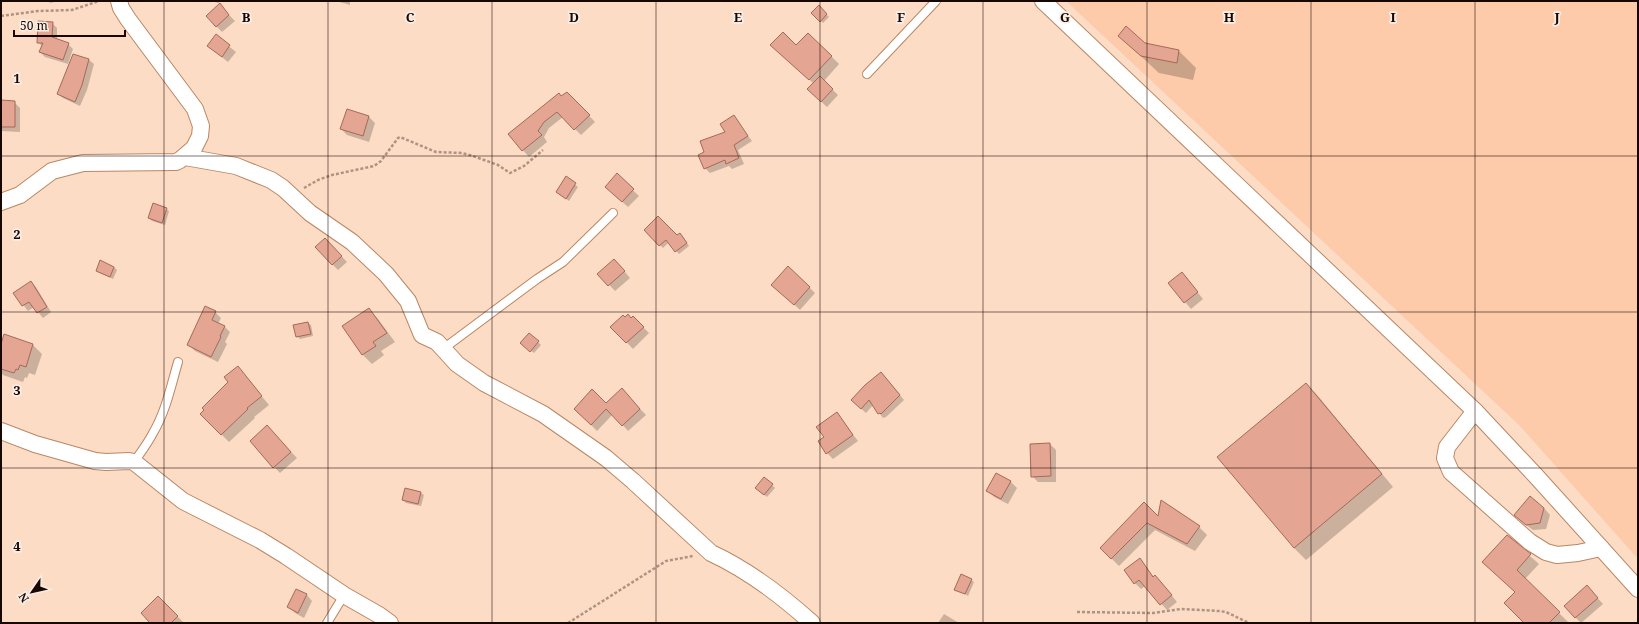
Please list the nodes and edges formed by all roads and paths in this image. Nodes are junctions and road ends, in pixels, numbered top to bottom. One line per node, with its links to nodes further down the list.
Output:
1 (99, 1): 5 (path)
2 (119, 1): 8 (street)
3 (936, 1): 6 (lane)
4 (1043, 1): 14 (street)
5 (1, 16)
6 (867, 74)
7 (543, 150): 9 (path)
8 (185, 157): 9 (street); 10 (street)
9 (292, 195): 12 (street)
10 (1, 202)
11 (613, 213): 12 (lane)
12 (443, 349): 18 (street)
13 (178, 362): 16 (lane)
14 (1474, 411): 17 (street); 17 (street)
15 (1, 431): 16 (street)
16 (134, 462): 20 (street)
17 (1601, 548): 19 (street)
18 (711, 553): 24 (path); 25 (street)
19 (1638, 589)
20 (344, 595): 22 (lane); 23 (street)
21 (1077, 612): 26 (path)
22 (327, 623)
23 (390, 623)
24 (568, 623)
25 (812, 623)
26 (1249, 623)

